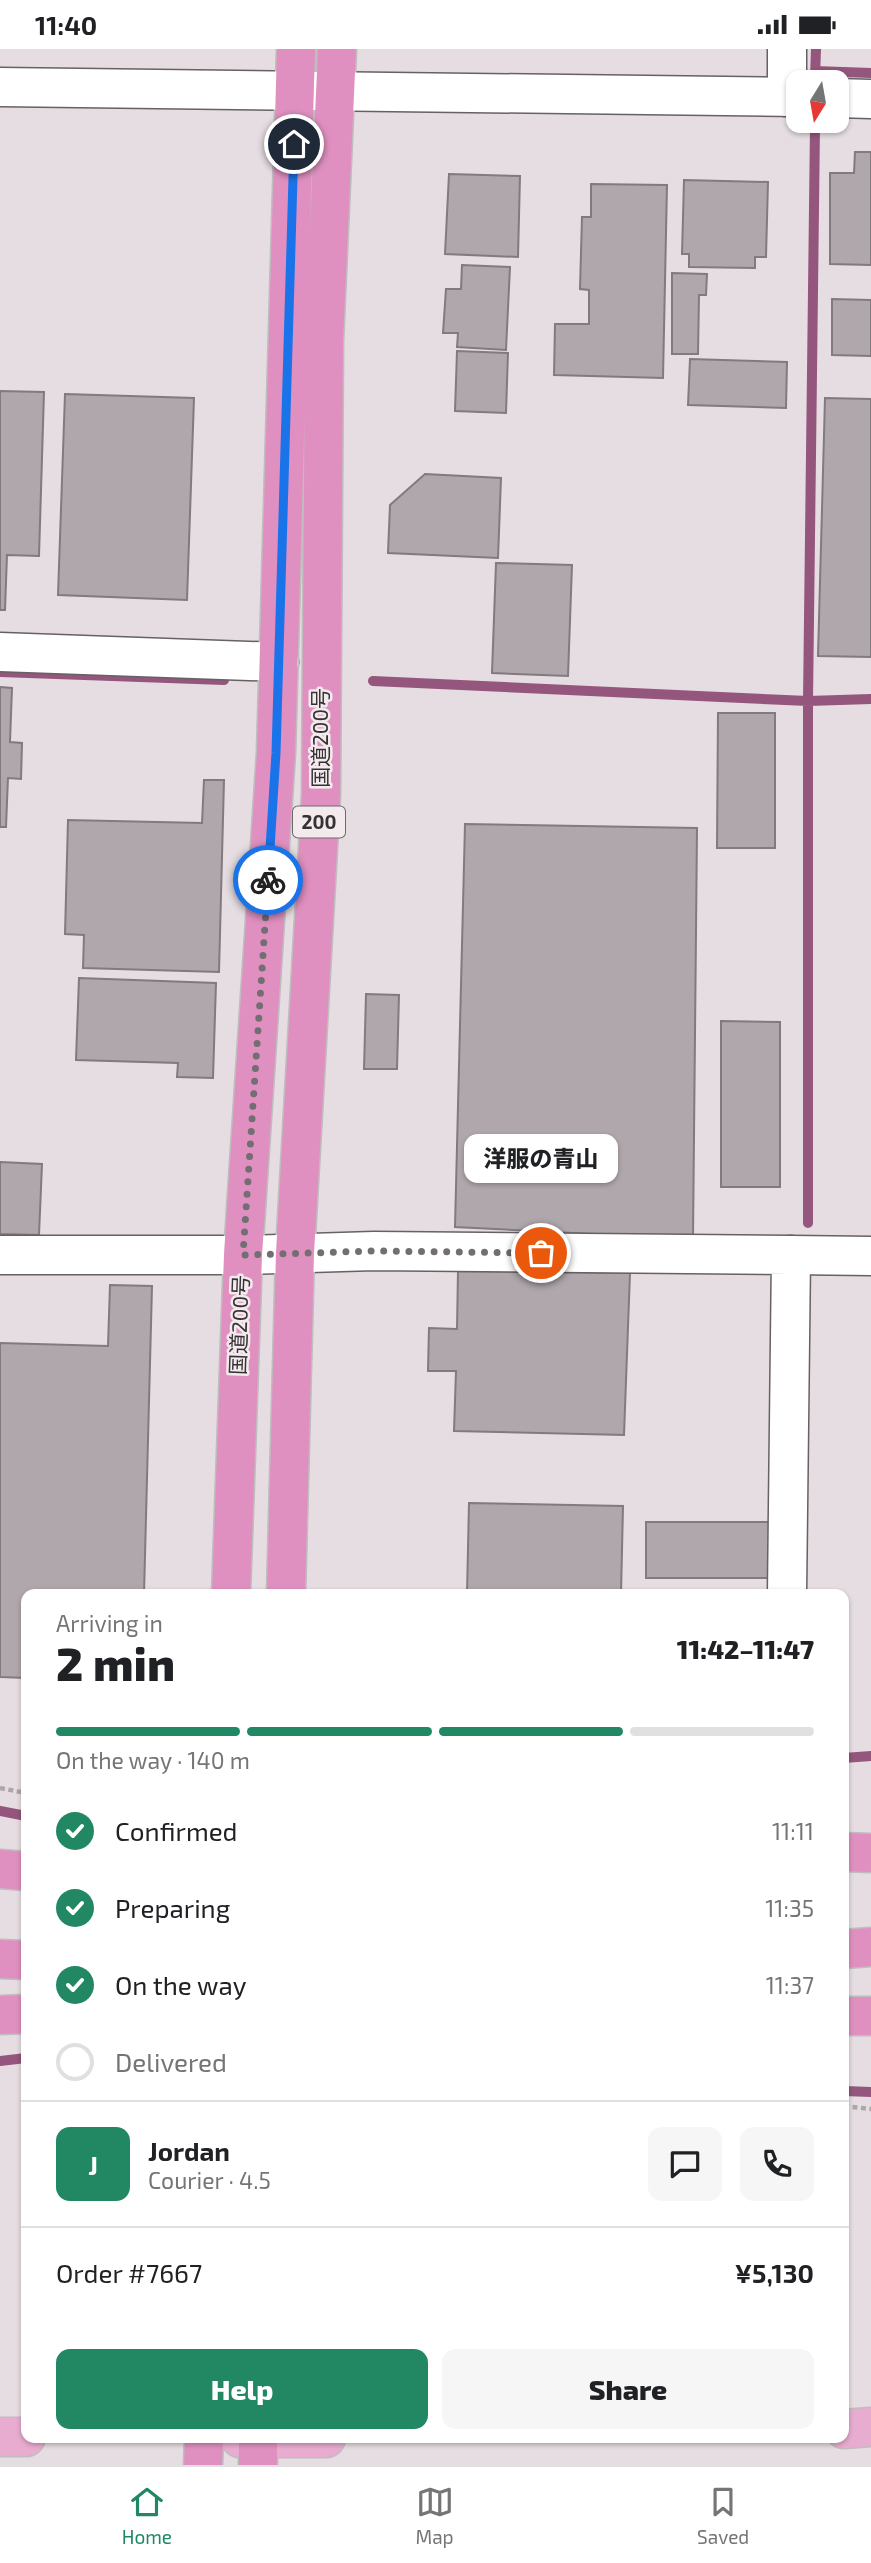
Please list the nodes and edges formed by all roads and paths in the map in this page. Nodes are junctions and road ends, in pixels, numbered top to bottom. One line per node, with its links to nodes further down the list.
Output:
1 (296, 49): 6 (highway, 国道200号 / 200)
2 (337, 49): 7 (highway, 国道200号 / 200)
3 (787, 49): 4 (street)
4 (789, 70)
5 (0, 87): 6 (street)
6 (295, 89): 7 (street); 12 (highway, 国道200号 / 200)
7 (336, 90): 8 (street); 13 (highway, 国道200号 / 200)
8 (786, 97)
9 (849, 98): 10 (street)
10 (871, 99)
11 (0, 652): 12 (street)
12 (279, 662): 15 (highway, 国道200号 / 200)
13 (295, 1253): 15 (street); 16 (street); 19 (highway, 国道200号 / 200)
14 (0, 1255): 15 (street)
15 (243, 1255): 18 (highway, 国道200号 / 200)
16 (791, 1255): 17 (street); 20 (street)
17 (871, 1256)
18 (231, 1589)
19 (286, 1589)
20 (787, 1589)
21 (0, 1788): 22 (path)
22 (21, 1792)
23 (849, 1852): 24 (highway)
24 (871, 1853)
25 (0, 1869): 26 (highway)
26 (21, 1871)
27 (871, 1947): 28 (highway)
28 (849, 1949)
29 (0, 1959): 30 (highway)
30 (21, 1960)
31 (21, 2014): 32 (highway)
32 (0, 2015)
33 (849, 2016): 34 (highway)
34 (871, 2016)
35 (849, 2107): 36 (path)
36 (871, 2109)
37 (871, 2427): 38 (main road)
38 (849, 2429)
39 (0, 2437): 40 (main road)
40 (21, 2437)
41 (204, 2443): 43 (highway)
42 (258, 2443): 44 (highway)
43 (203, 2465)
44 (258, 2465)

